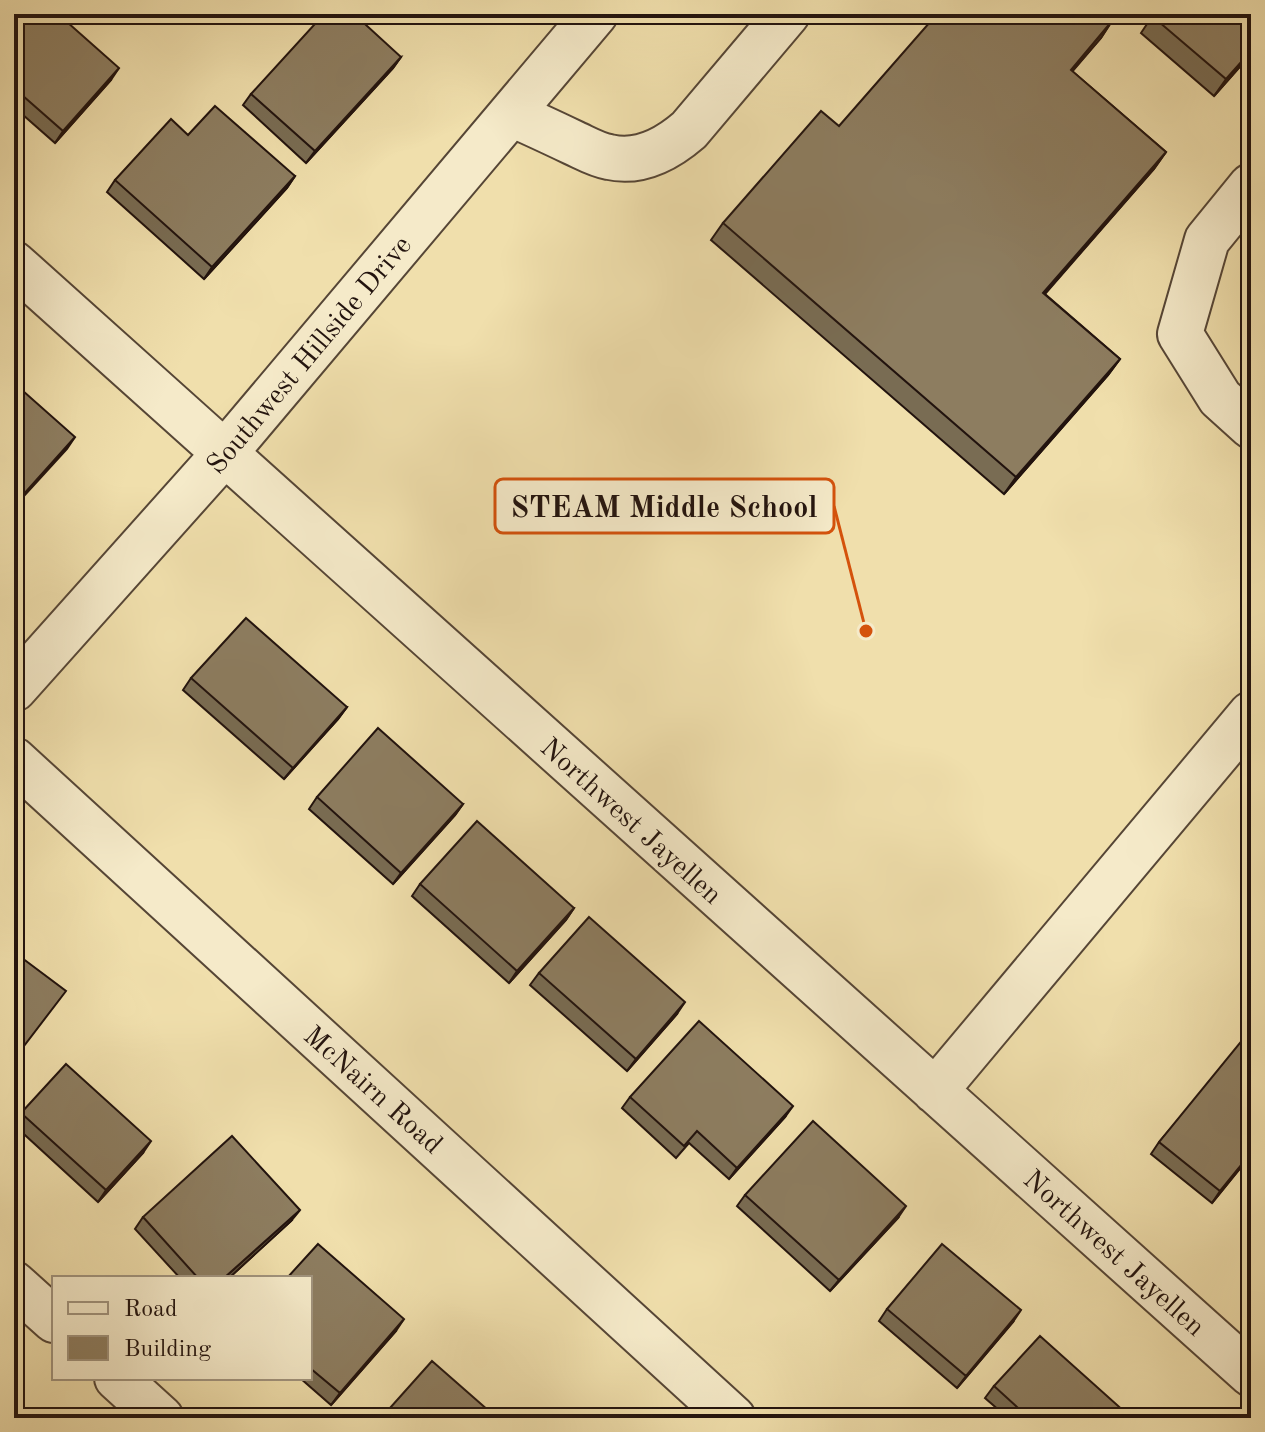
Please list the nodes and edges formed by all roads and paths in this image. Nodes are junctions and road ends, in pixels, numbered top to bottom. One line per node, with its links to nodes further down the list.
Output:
1 (595, 14): 3 (street, Southwest Hillside Drive)
2 (787, 14): 3 (street)
3 (511, 114): 7 (street, Southwest Hillside Drive)
4 (1251, 186): 6 (street)
5 (14, 264): 7 (street, Northwest Jayellen)
6 (1251, 426)
7 (224, 454): 8 (street, Southwest Hillside Drive); 11 (street, Northwest Jayellen)
8 (14, 689)
9 (1251, 714): 11 (street)
10 (14, 760): 17 (street, McNairn Road)
11 (935, 1091): 14 (street, Northwest Jayellen)
12 (14, 1284): 13 (street)
13 (52, 1318)
14 (1245, 1356)
15 (119, 1380): 16 (street)
16 (161, 1418)
17 (733, 1418)

